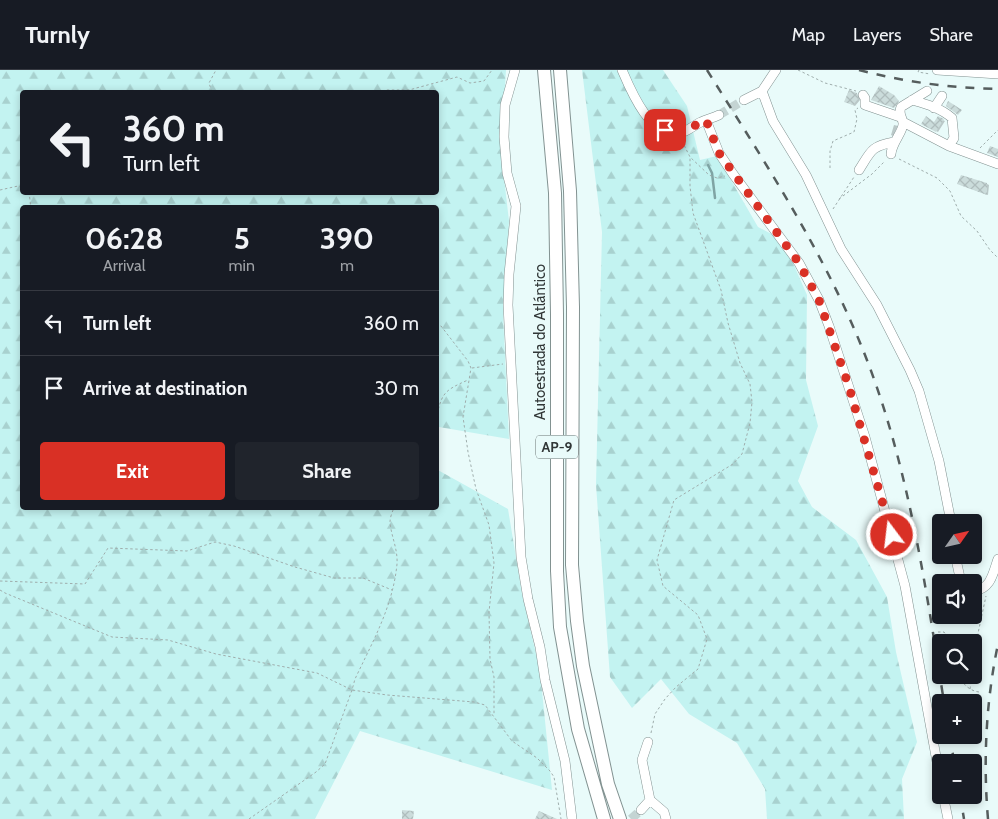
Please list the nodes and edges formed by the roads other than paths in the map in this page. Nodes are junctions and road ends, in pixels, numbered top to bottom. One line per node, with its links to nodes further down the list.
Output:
1 (514, 70): 31 (street)
2 (544, 70): 32 (highway, Autoestrada do Atlántico / AP-9)
3 (560, 70): 33 (highway, AP-9)
4 (622, 70): 17 (street)
5 (776, 70): 8 (street)
6 (934, 72): 7 (street)
7 (998, 74)
8 (762, 91): 12 (street); 23 (street)
9 (927, 91): 13 (street)
10 (863, 95): 16 (street)
11 (942, 96): 14 (street)
12 (744, 100)
13 (912, 100): 14 (street); 16 (street)
14 (934, 108): 19 (street)
15 (719, 114): 17 (street)
16 (902, 120): 18 (street); 19 (street)
17 (703, 121): 27 (street)
18 (894, 142): 20 (street); 22 (street)
19 (950, 146): 21 (street)
20 (891, 154)
21 (998, 164)
22 (859, 170)
23 (950, 514)
24 (998, 559): 25 (street)
25 (982, 589)
26 (648, 742): 28 (street)
27 (936, 754)
28 (650, 800): 30 (street); 34 (street)
29 (945, 804): 35 (street)
30 (641, 810)
31 (572, 819)
32 (604, 819)
33 (620, 819)
34 (666, 819)
35 (948, 819)

